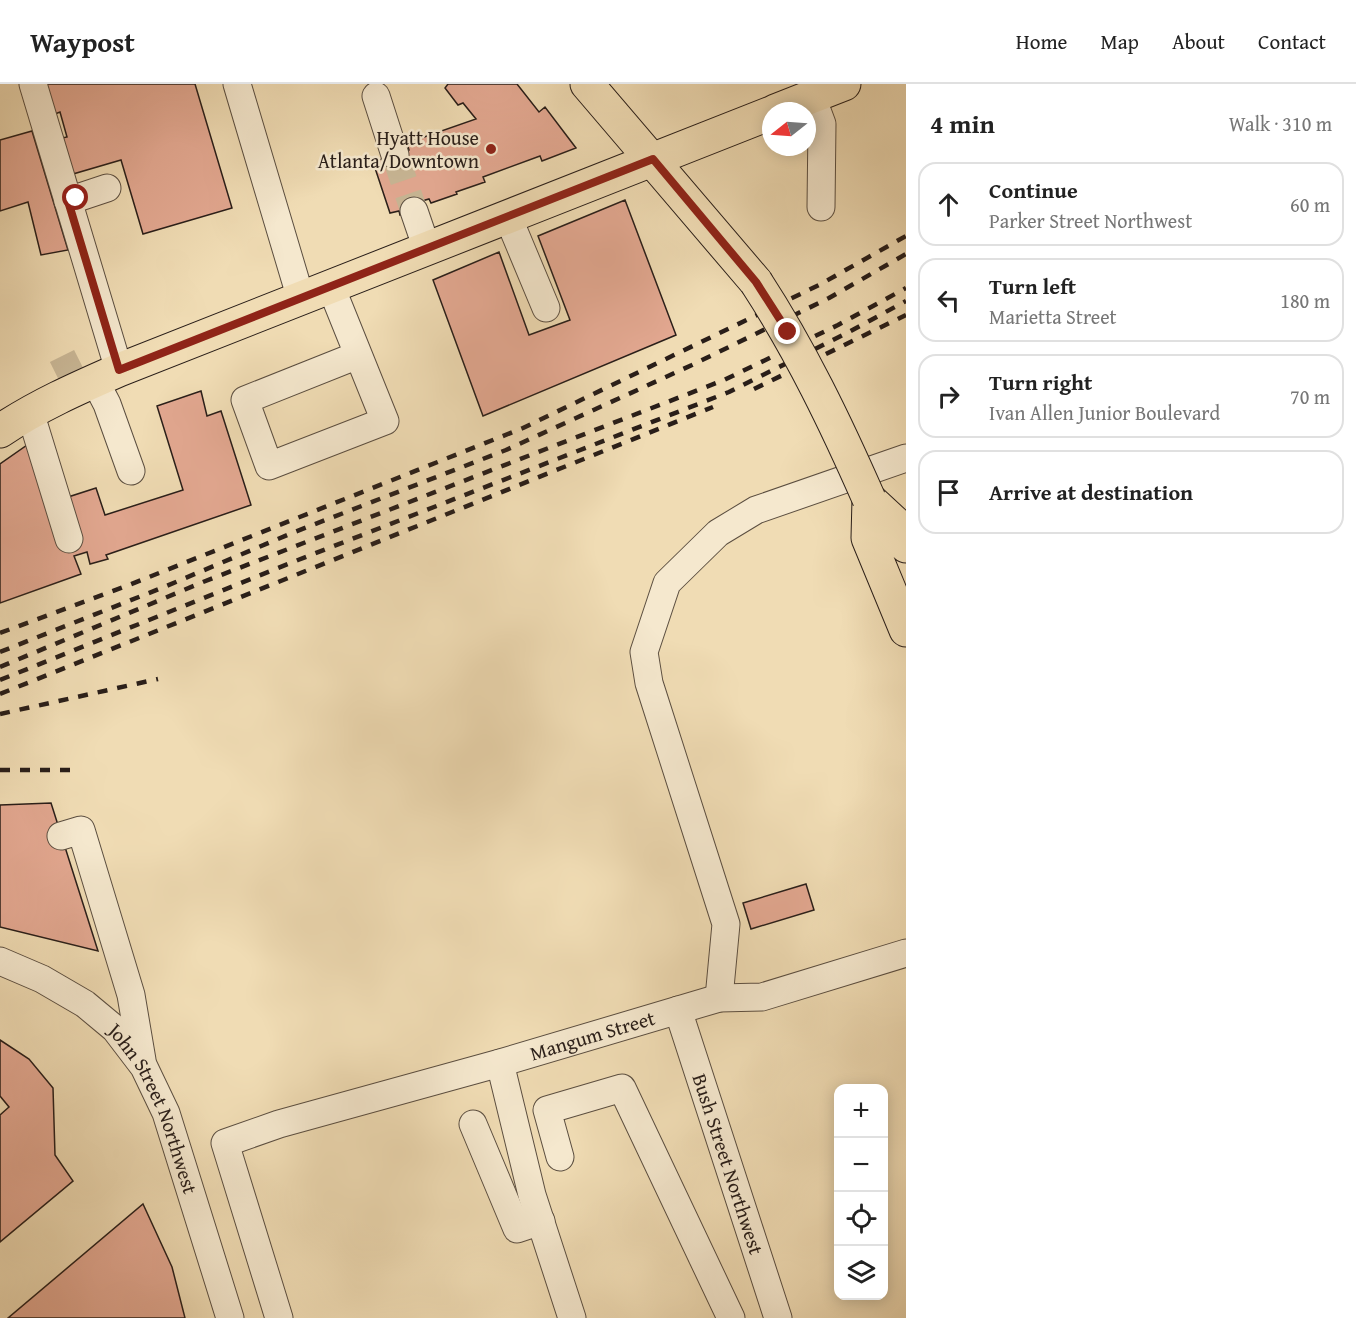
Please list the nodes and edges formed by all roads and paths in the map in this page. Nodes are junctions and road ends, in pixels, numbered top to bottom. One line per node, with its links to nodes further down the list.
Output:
1 (33, 84): 12 (street)
2 (237, 84): 18 (street)
3 (587, 84): 10 (main road)
4 (844, 84): 6 (main road)
5 (376, 96): 9 (street)
6 (812, 97): 7 (main road); 13 (street)
7 (799, 102)
8 (762, 117): 10 (main road)
9 (395, 155)
10 (653, 159): 15 (main road); 26 (main road, bridge)
11 (107, 188): 12 (street)
12 (68, 201): 21 (street)
13 (821, 207)
14 (414, 211): 16 (street)
15 (508, 217): 16 (main road); 19 (street)
16 (427, 249): 17 (main road)
17 (331, 287): 18 (main road); 20 (street)
18 (301, 299): 21 (main road)
19 (546, 308)
20 (358, 355): 20 (street)
21 (107, 376): 22 (main road); 25 (street)
22 (30, 412): 23 (main road); 27 (street)
23 (0, 431)
24 (906, 458): 33 (street)
25 (131, 471)
26 (869, 499): 28 (main road); 29 (main road)
27 (69, 539)
28 (906, 546)
29 (906, 630)
30 (61, 836): 36 (street)
31 (906, 953): 33 (street, Mangum Street)
32 (0, 961): 36 (street, John Street Northwest)
33 (718, 998): 34 (street, Mangum Street)
34 (678, 1010): 35 (street, Mangum Street); 44 (street, Bush Street Northwest)
35 (500, 1063): 39 (street); 41 (street, Mangum Street)
36 (144, 1067): 40 (street, John Street Northwest)
37 (473, 1124): 39 (street)
38 (560, 1156): 43 (street)
39 (541, 1221): 42 (street)
40 (230, 1318)
41 (279, 1318)
42 (572, 1318)
43 (731, 1318)
44 (778, 1318)

